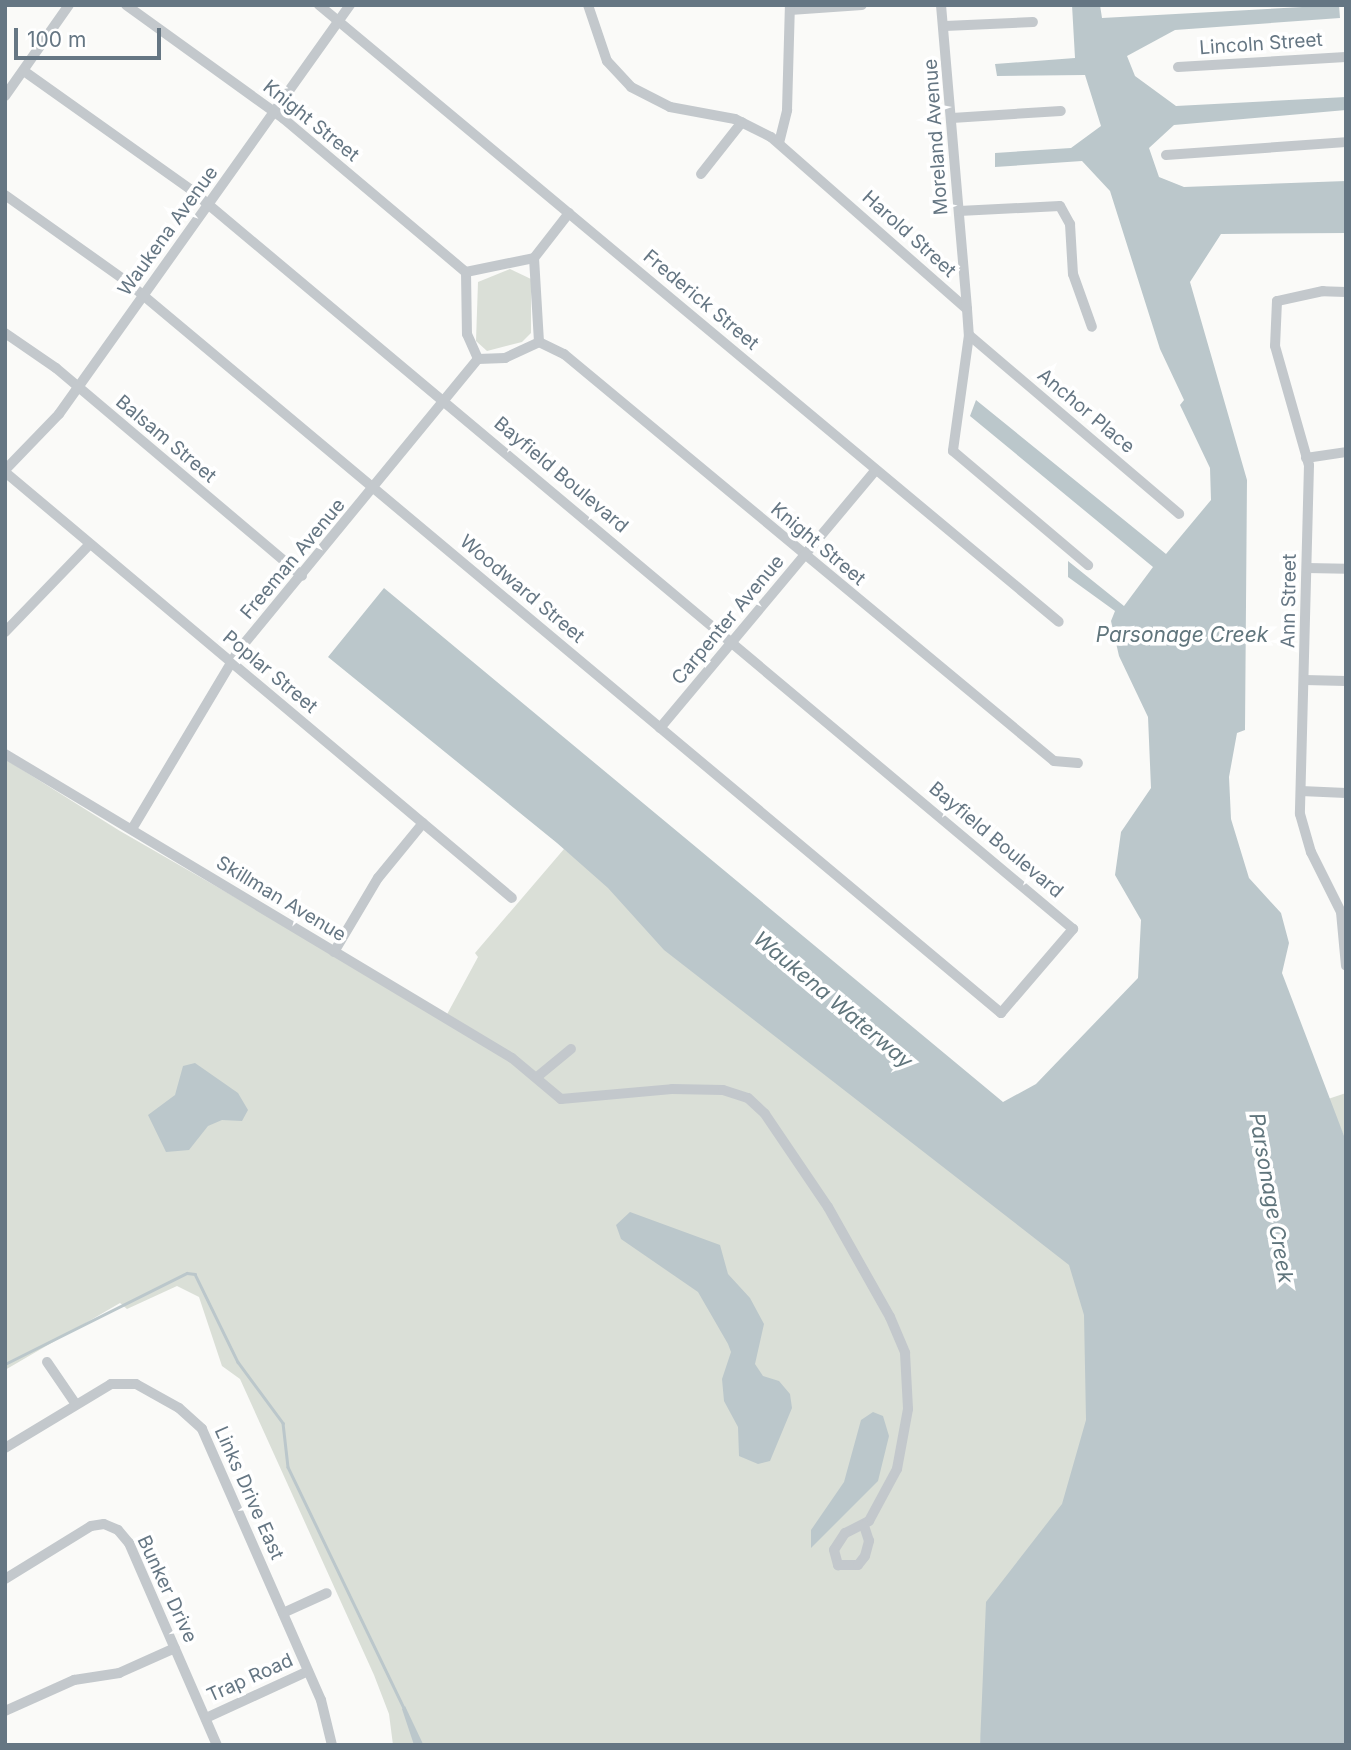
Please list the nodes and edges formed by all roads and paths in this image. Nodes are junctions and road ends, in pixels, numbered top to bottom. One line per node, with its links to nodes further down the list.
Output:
1 (69, 5): 14 (street)
2 (127, 5): 17 (street, Knight Street)
3 (319, 5): 9 (street, Frederick Street)
4 (350, 5): 9 (street, Waukena Avenue)
5 (588, 5): 19 (street, Harold Street)
6 (862, 5): 8 (street)
7 (941, 5): 11 (street, Moreland Avenue)
8 (790, 8): 21 (street)
9 (339, 21): 17 (street, Waukena Avenue); 27 (street, Frederick Street)
10 (1033, 22): 11 (street)
11 (945, 26): 18 (street, Moreland Avenue)
12 (1346, 57): 13 (street, Lincoln Street)
13 (1178, 67)
14 (24, 71): 15 (street); 25 (street, Bayfield Boulevard)
15 (5, 96)
16 (1061, 111): 18 (street)
17 (274, 113): 25 (street, Waukena Avenue); 29 (street, Knight Street)
18 (952, 118): 26 (street, Moreland Avenue)
19 (742, 122): 21 (street, Harold Street); 23 (street)
20 (1346, 142): 22 (street)
21 (779, 143): 32 (street, Harold Street)
22 (1166, 155)
23 (701, 174)
24 (5, 195): 31 (street, Woodward Street)
25 (209, 205): 31 (street, Waukena Avenue); 39 (street, Bayfield Boulevard)
26 (959, 211): 32 (street, Moreland Avenue); 33 (street)
27 (569, 213): 28 (street); 42 (street, Frederick Street)
28 (534, 258): 29 (street); 36 (street)
29 (466, 272): 37 (street)
30 (1346, 292): 41 (street, Ann Street)
31 (144, 296): 38 (street, Waukena Avenue); 44 (street, Woodward Street)
32 (967, 309): 35 (street)
33 (1092, 327)
34 (5, 333): 38 (street, Balsam Street)
35 (969, 335): 45 (street, Anchor Place); 48 (street)
36 (540, 342): 37 (street); 47 (street, Knight Street)
37 (478, 359): 39 (street, Freeman Avenue)
38 (78, 388): 43 (street, Waukena Avenue); 51 (street, Balsam Street)
39 (447, 402): 44 (street, Freeman Avenue); 54 (street, Bayfield Boulevard)
40 (1346, 452): 41 (street)
41 (1306, 458): 49 (street, Ann Street)
42 (876, 470): 47 (street, Carpenter Avenue); 52 (street, Frederick Street)
43 (5, 471): 46 (street, Poplar Street)
44 (374, 489): 51 (street, Freeman Avenue); 58 (street, Woodward Street)
45 (1180, 514)
46 (90, 544): 53 (street); 55 (street, Poplar Street)
47 (805, 556): 54 (street, Carpenter Avenue); 60 (street, Knight Street)
48 (1088, 565)
49 (1307, 568): 50 (street); 56 (street, Ann Street)
50 (1346, 569)
51 (302, 576): 55 (street, Freeman Avenue)
52 (1059, 622)
53 (5, 632)
54 (732, 642): 58 (street, Carpenter Avenue); 68 (street, Bayfield Boulevard)
55 (232, 663): 63 (street, Poplar Street); 64 (street, Freeman Avenue)
56 (1305, 680): 57 (street); 61 (street, Ann Street)
57 (1346, 681)
58 (660, 728): 68 (street, Woodward Street)
59 (5, 754): 64 (street, Skillman Avenue)
60 (1078, 763)
61 (1301, 791): 62 (street); 67 (street, Ann Street)
62 (1346, 793)
63 (423, 823): 65 (street, Poplar Street); 66 (street)
64 (132, 829): 66 (street, Skillman Avenue)
65 (512, 898)
66 (334, 952): 70 (street, Skillman Avenue)
67 (1346, 966)
68 (1009, 1005)
69 (571, 1049): 70 (street)
70 (537, 1077): 74 (street, Skillman Avenue)
71 (47, 1362): 72 (street)
72 (75, 1403): 73 (street, Links Drive East); 77 (street, Links Drive East)
73 (5, 1448)
74 (864, 1526)
75 (5, 1579): 78 (street, Bunker Drive)
76 (327, 1593): 77 (street)
77 (283, 1613): 79 (street, Links Drive East)
78 (175, 1648): 80 (street); 81 (street, Bunker Drive)
79 (308, 1671): 81 (street, Trap Road); 83 (street, Links Drive East)
80 (5, 1711)
81 (206, 1718): 82 (street, Bunker Drive)
82 (217, 1745)
83 (332, 1745)

